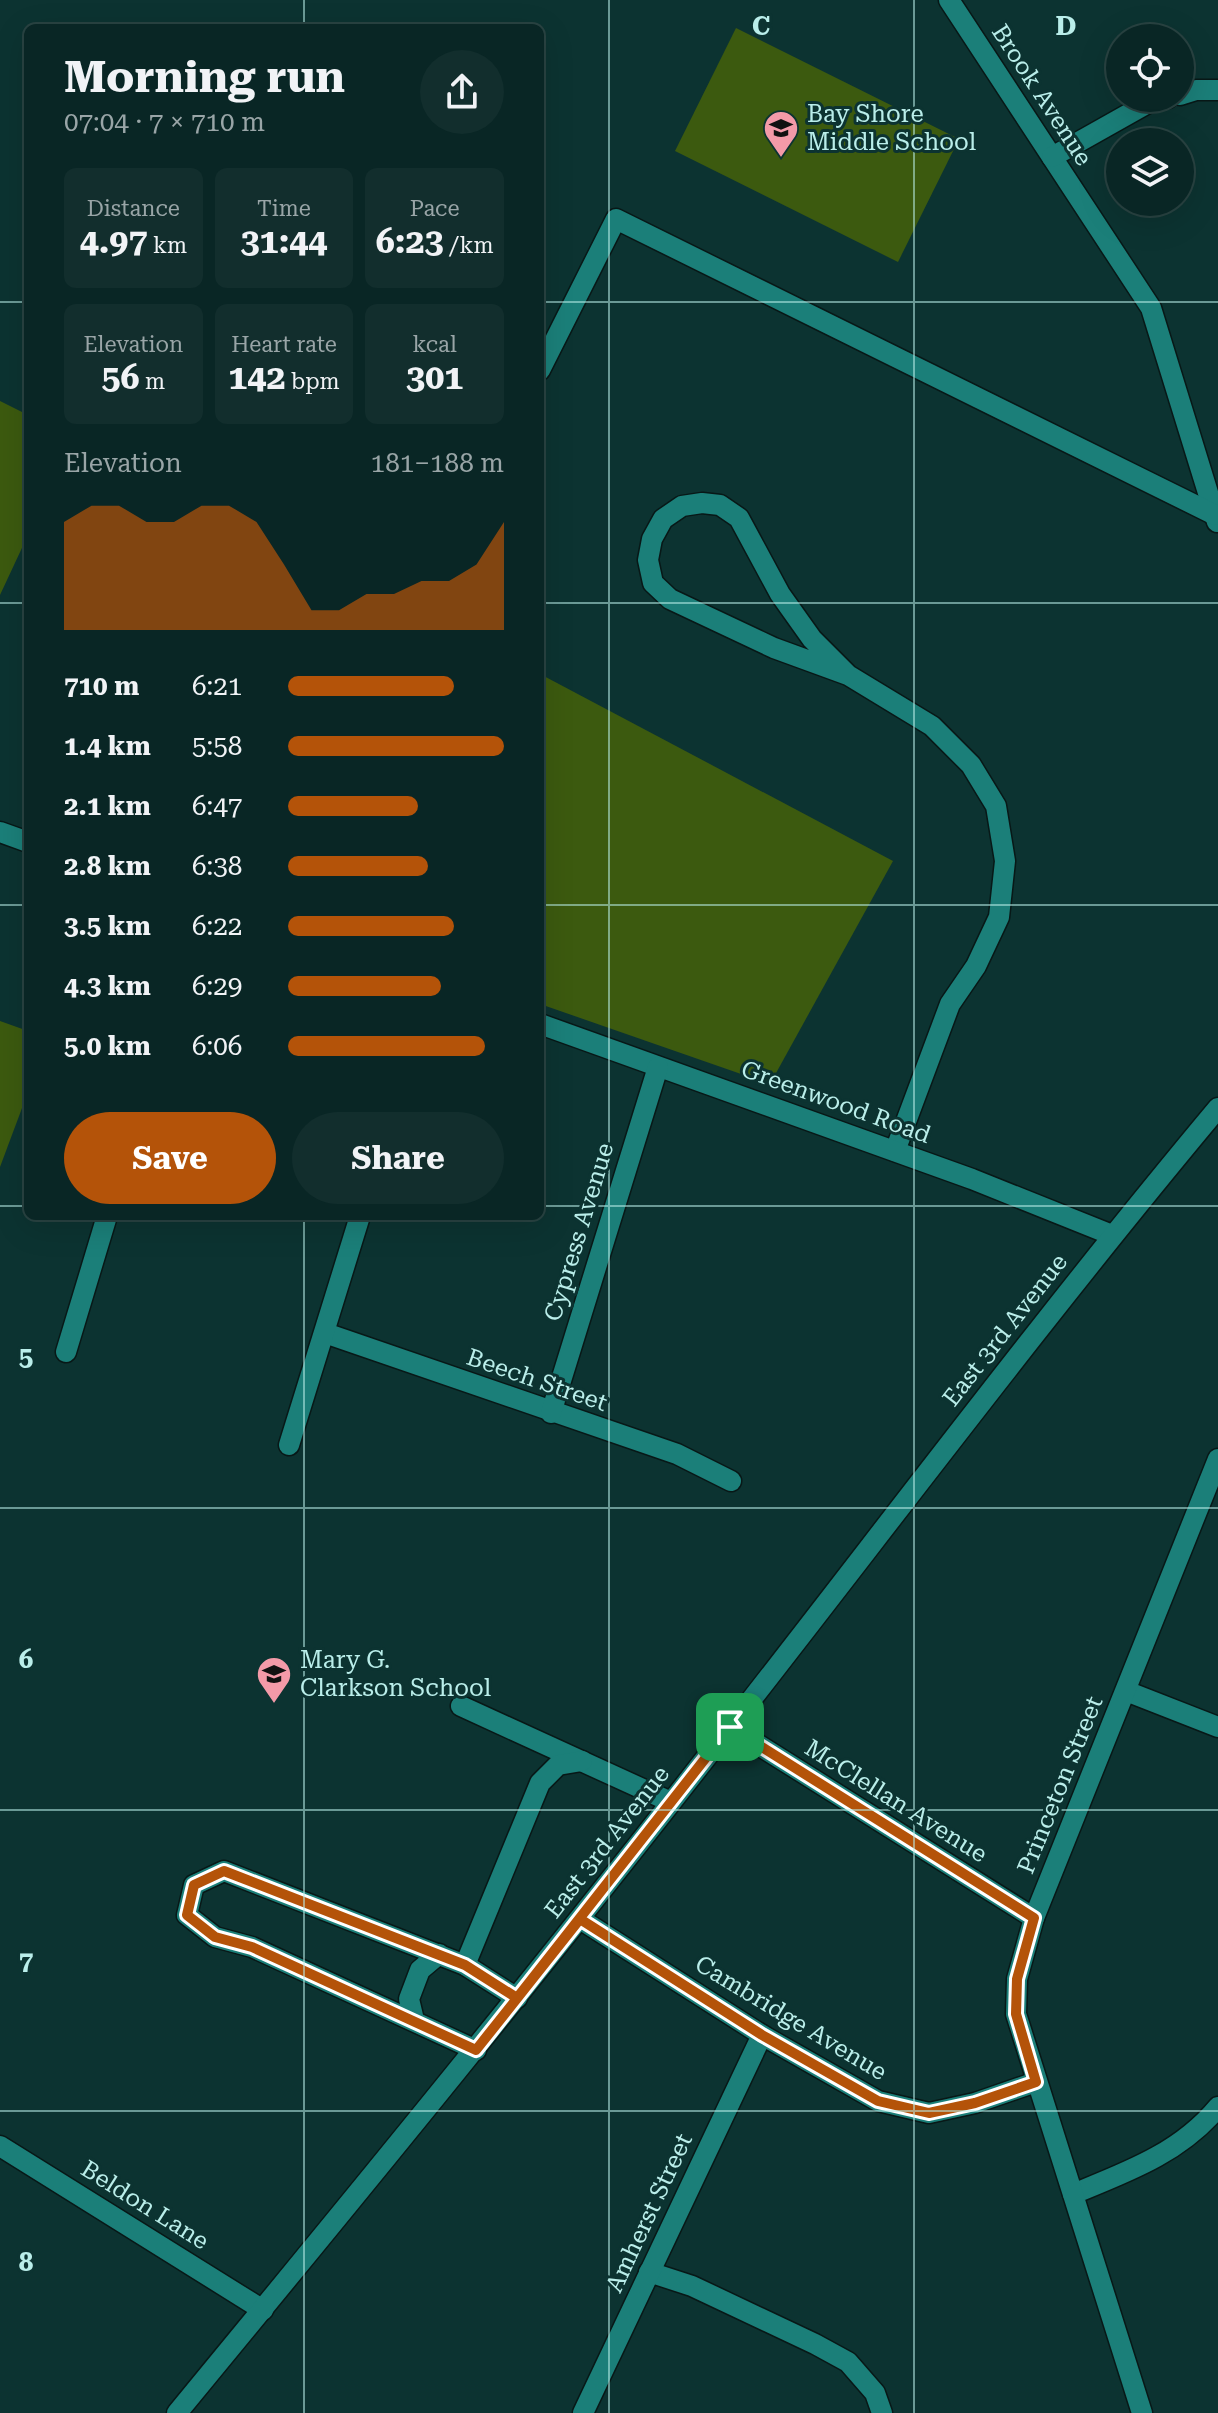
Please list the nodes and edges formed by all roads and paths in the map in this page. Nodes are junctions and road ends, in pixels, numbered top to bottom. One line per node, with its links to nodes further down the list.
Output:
1 (949, 0): 5 (street, Brook Avenue)
2 (1218, 90): 3 (street)
3 (1194, 91)
4 (1132, 112): 5 (street)
5 (1052, 157): 7 (street, Brook Avenue)
6 (544, 362): 7 (street)
7 (1216, 520)
8 (848, 675): 8 (street); 14 (street)
9 (0, 832): 10 (street)
10 (24, 835)
11 (544, 1025): 12 (street, Greenwood Road)
12 (658, 1067): 14 (street, Greenwood Road); 20 (street, Cypress Avenue)
13 (1218, 1108): 17 (street, East 3rd Avenue)
14 (895, 1151): 17 (street, Greenwood Road)
15 (106, 1220): 19 (street)
16 (359, 1220): 18 (street)
17 (1112, 1235): 26 (street, East 3rd Avenue)
18 (325, 1333): 20 (street, Beech Street); 21 (street)
19 (66, 1352)
20 (551, 1413): 23 (street, Beech Street)
21 (289, 1445)
22 (1218, 1459): 24 (street, Princeton Street)
23 (731, 1481)
24 (1126, 1691): 27 (street); 30 (street, Princeton Street)
25 (461, 1706): 28 (street)
26 (730, 1727): 29 (street, East 3rd Avenue); 30 (street, McClellan Avenue)
27 (1218, 1727)
28 (582, 1761): 29 (street); 33 (street)
29 (671, 1802): 31 (street, East 3rd Avenue)
30 (1034, 1918): 38 (street, Princeton Street)
31 (580, 1919): 34 (street, East 3rd Avenue); 36 (street, Cambridge Avenue)
32 (439, 1954): 33 (street); 35 (street); 35 (street)
33 (465, 1965): 34 (street)
34 (517, 1998): 37 (street, East 3rd Avenue)
35 (414, 2020): 37 (street)
36 (762, 2035): 38 (street, Cambridge Avenue); 42 (street, Amherst Street)
37 (476, 2050): 43 (street, East 3rd Avenue)
38 (1036, 2082): 41 (street, Princeton Street)
39 (1218, 2107): 41 (street)
40 (0, 2146): 43 (street, Beldon Lane)
41 (1073, 2194): 47 (street, Princeton Street)
42 (649, 2272): 45 (street, Amherst Street); 46 (street)
43 (263, 2310): 44 (street, East 3rd Avenue)
44 (177, 2413)
45 (583, 2413)
46 (882, 2413)
47 (1142, 2413)

